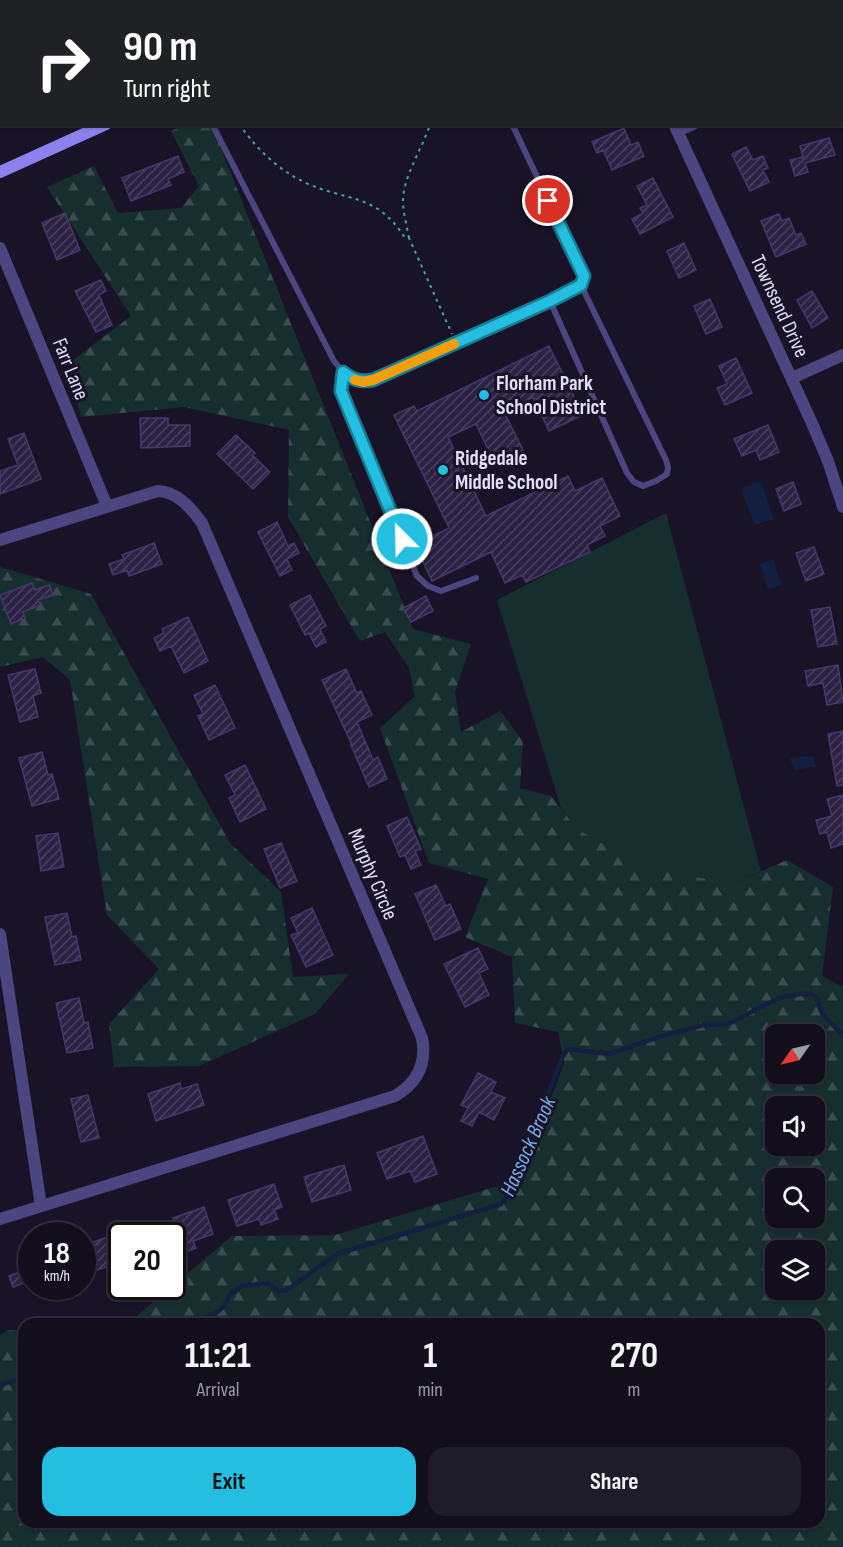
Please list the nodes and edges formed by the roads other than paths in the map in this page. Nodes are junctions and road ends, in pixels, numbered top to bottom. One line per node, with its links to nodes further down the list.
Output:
1 (102, 126): 5 (main road)
2 (213, 126): 10 (lane)
3 (513, 126): 7 (lane)
4 (676, 128): 11 (street, Townsend Drive)
5 (0, 172)
6 (0, 248): 12 (street, Farr Lane)
7 (581, 285): 8 (lane); 8 (lane)
8 (550, 301): 10 (lane)
9 (843, 355): 11 (street)
10 (343, 372): 15 (lane)
11 (792, 378): 13 (street, Townsend Drive)
12 (107, 506): 14 (street, Murphy Circle); 17 (street, Murphy Circle)
13 (843, 507)
14 (0, 540)
15 (476, 578)
16 (0, 934): 17 (street)
17 (41, 1206): 18 (street, Murphy Circle)
18 (0, 1219)

